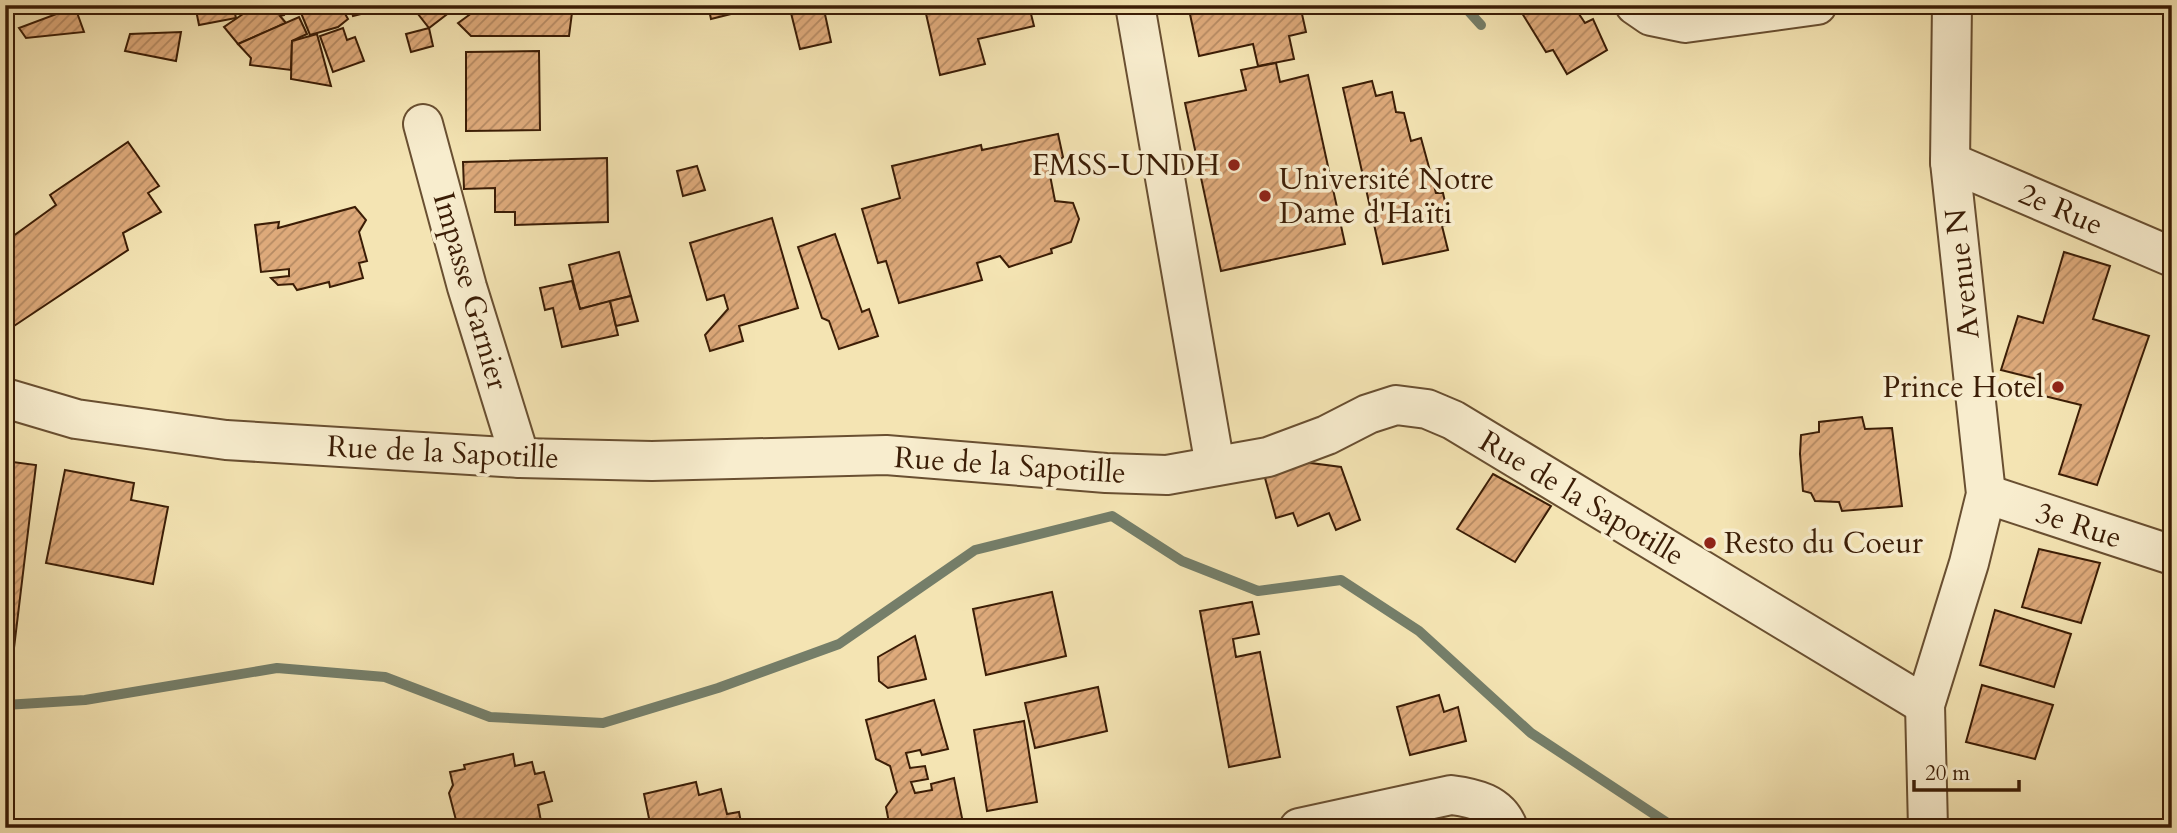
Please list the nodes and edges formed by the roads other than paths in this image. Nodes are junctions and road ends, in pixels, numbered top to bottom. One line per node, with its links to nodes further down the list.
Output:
1 (1135, 5): 10 (street)
2 (1635, 5): 3 (street)
3 (1817, 5)
4 (1952, 5): 6 (street, Avenue N)
5 (423, 124): 9 (street, Impasse Garnier)
6 (1950, 162): 7 (street, 2e Rue); 11 (street, Avenue N)
7 (2172, 257)
8 (5, 398): 9 (street, Rue de la Sapotille)
9 (520, 458): 10 (street, Rue de la Sapotille)
10 (1215, 466): 13 (street, Rue de la Sapotille)
11 (1986, 494): 12 (street, 3e Rue); 13 (street, Avenue N)
12 (2172, 555)
13 (1925, 705): 16 (street, Avenue N)
14 (1299, 828): 15 (street)
15 (1508, 828)
16 (1928, 828)

